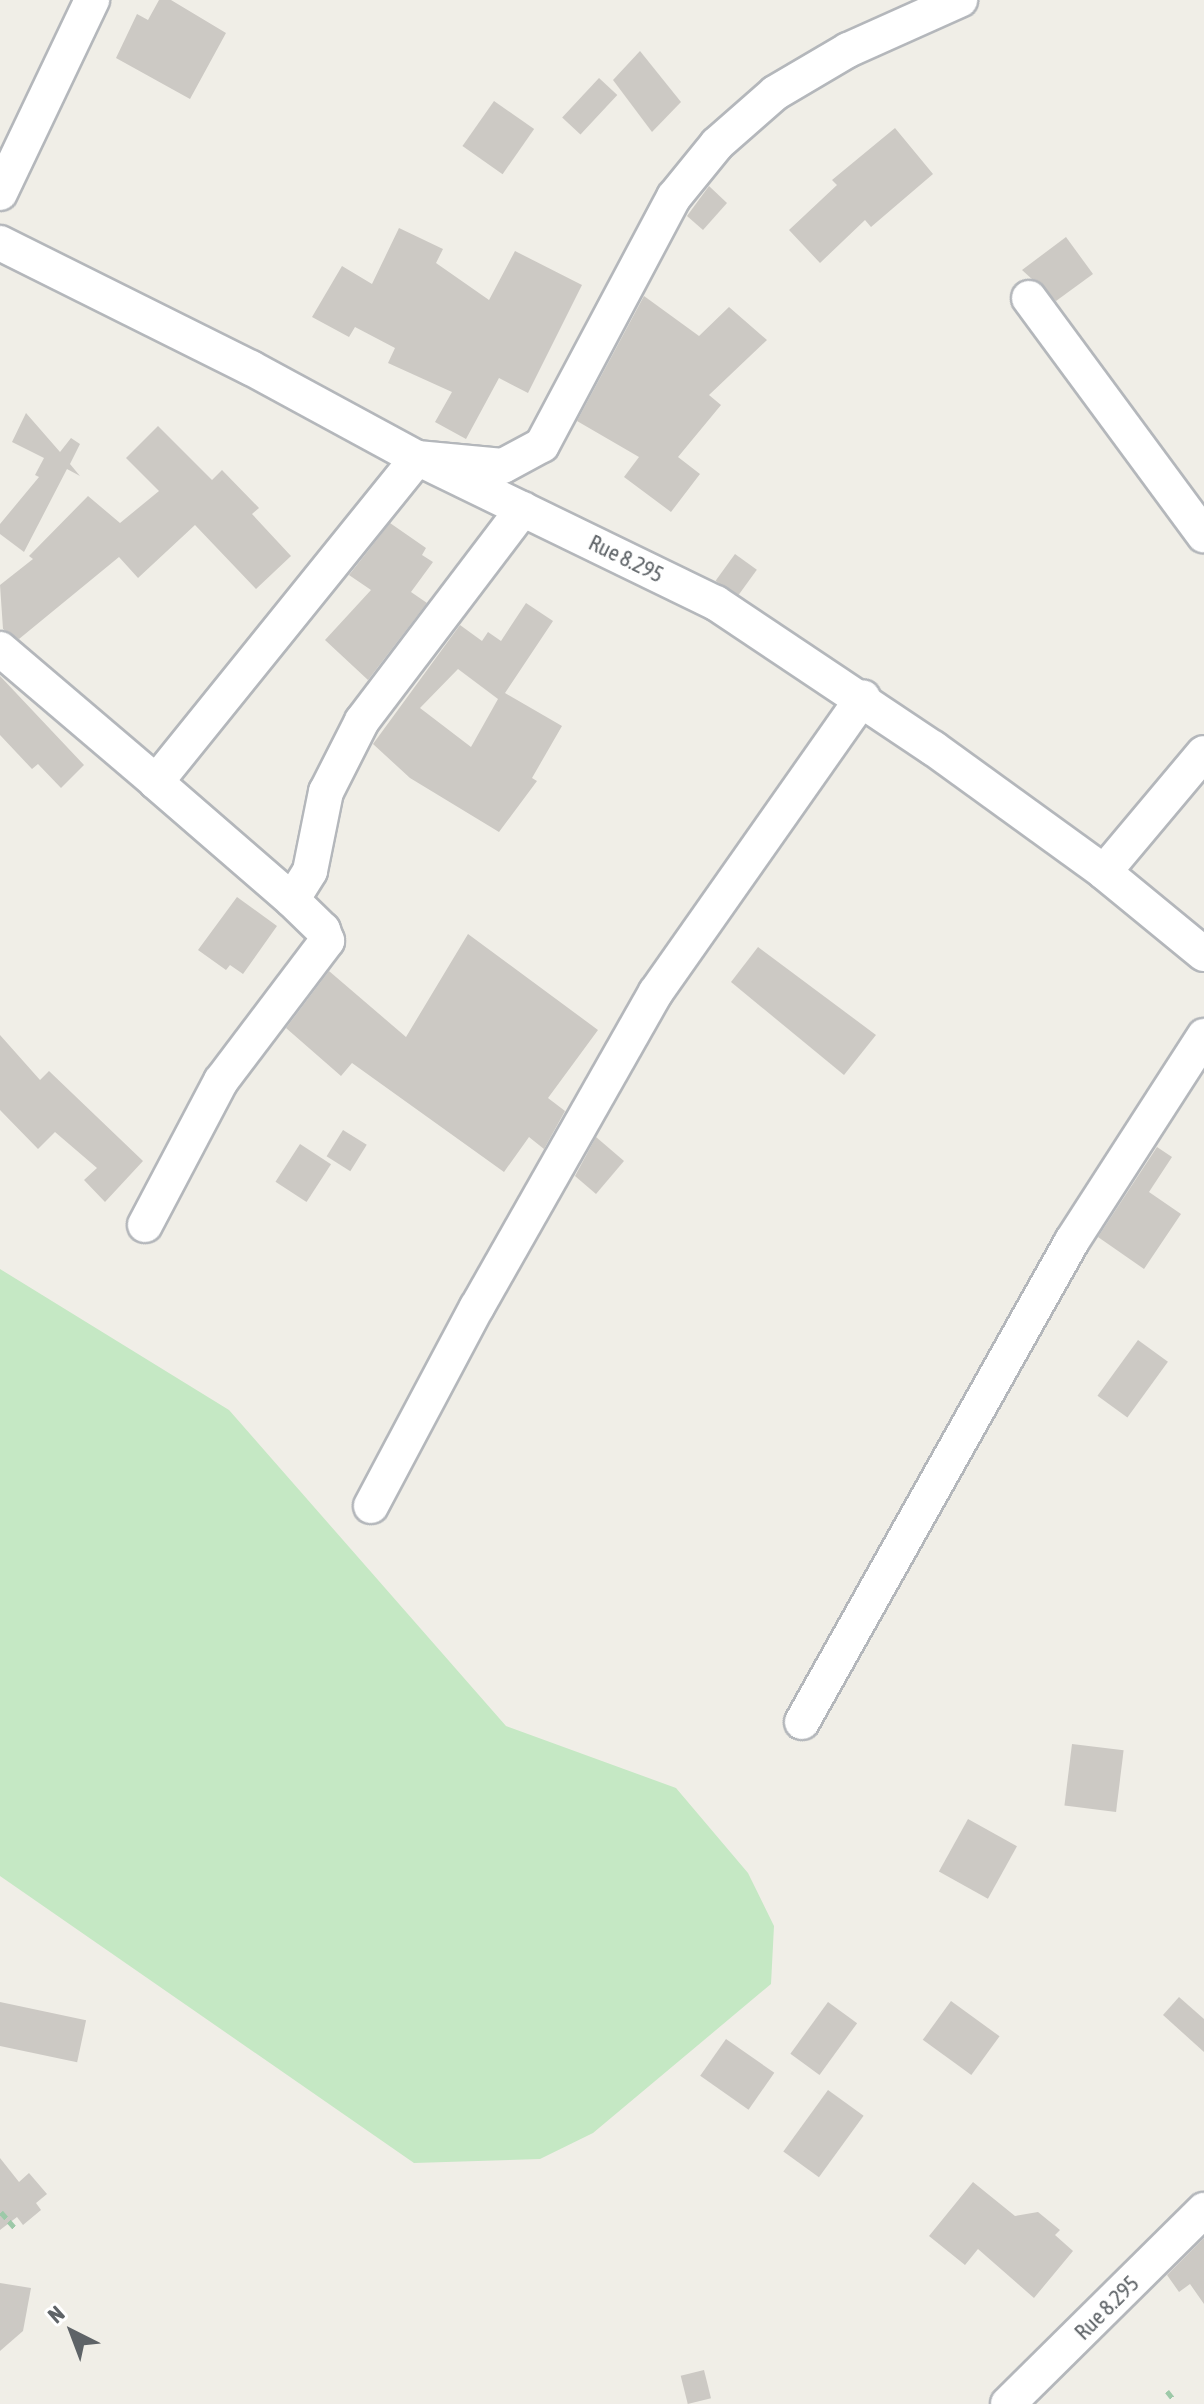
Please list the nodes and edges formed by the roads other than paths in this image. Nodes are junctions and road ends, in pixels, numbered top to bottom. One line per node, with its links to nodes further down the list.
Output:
1 (92, 0): 3 (street)
2 (960, 0): 6 (street)
3 (0, 193)
4 (0, 243): 6 (street, Rue 8.295)
5 (1029, 298): 8 (street)
6 (417, 458): 7 (street, Rue 8.295); 12 (street)
7 (523, 509): 10 (street, Rue 8.295); 14 (street)
8 (1204, 535)
9 (0, 649): 12 (street)
10 (863, 698): 13 (street, Rue 8.295); 18 (street)
11 (1204, 753): 13 (street)
12 (156, 782): 14 (street)
13 (1104, 872): 15 (street, Rue 8.295)
14 (292, 900): 17 (street)
15 (1204, 954)
16 (1204, 1036): 19 (street)
17 (145, 1225)
18 (371, 1506)
19 (802, 1722)
20 (1204, 2210): 21 (street, Rue 8.295)
21 (1008, 2404)

